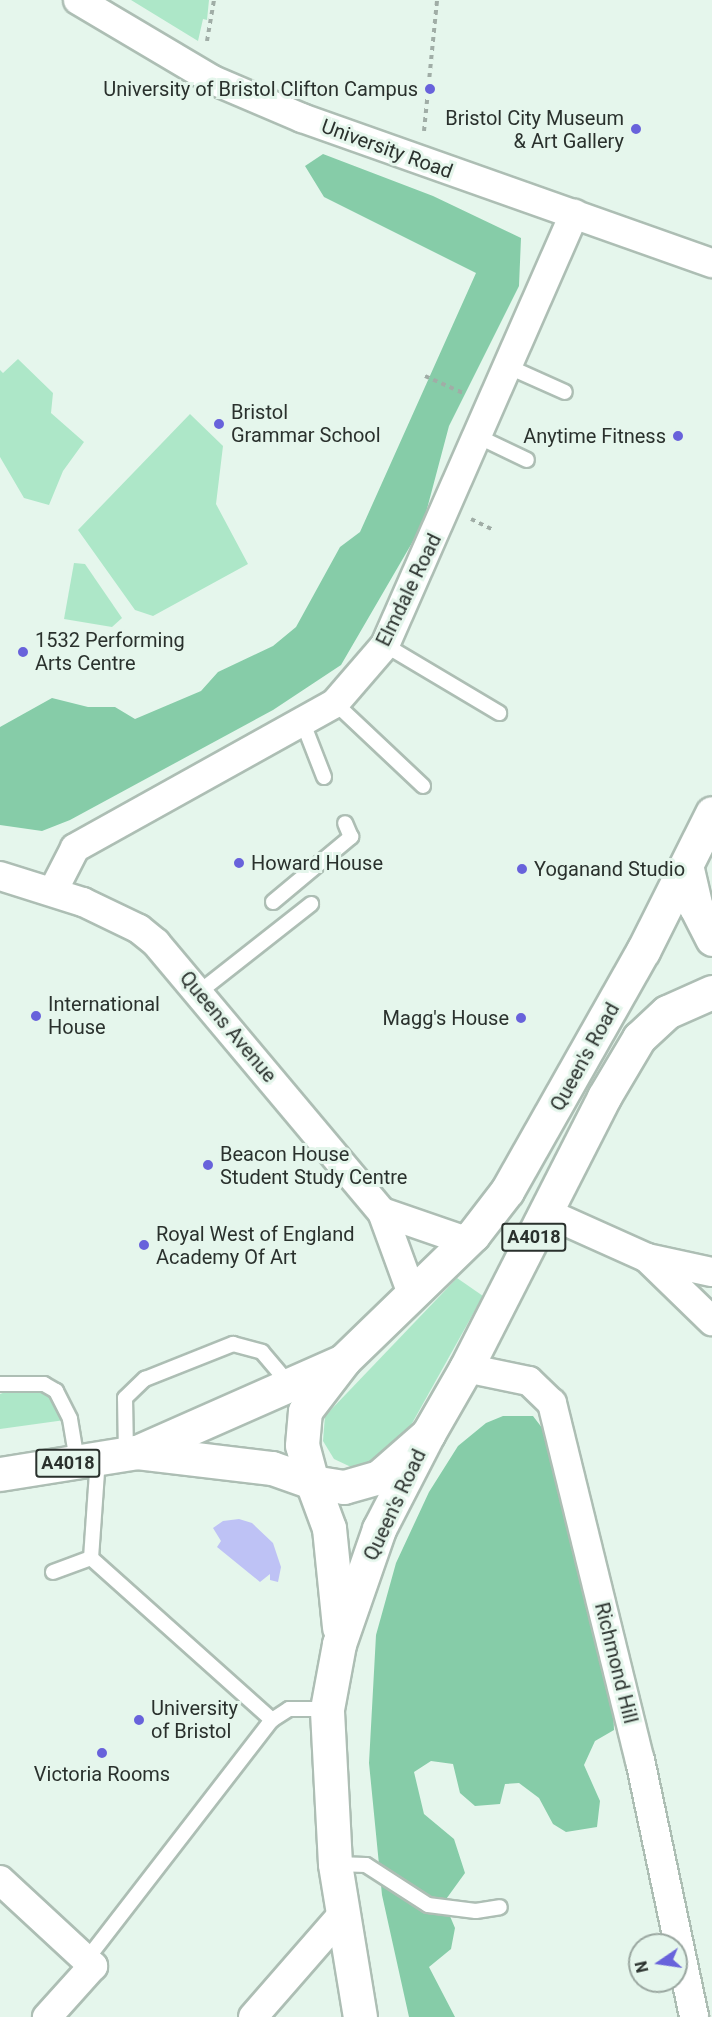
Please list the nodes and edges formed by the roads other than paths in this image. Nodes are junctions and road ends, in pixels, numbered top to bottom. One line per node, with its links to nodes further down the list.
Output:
1 (78, 0): 2 (street, University Road)
2 (574, 214): 3 (street, University Road); 4 (street, Elmdale Road)
3 (712, 263)
4 (509, 367): 5 (lane); 6 (street, Elmdale Road)
5 (565, 392)
6 (479, 437): 7 (lane); 8 (street, Elmdale Road)
7 (528, 460)
8 (385, 645): 9 (street, Elmdale Road); 10 (lane)
9 (335, 703): 11 (street, Elmdale Road); 13 (lane)
10 (499, 713)
11 (303, 723): 12 (lane); 18 (street, Elmdale Road)
12 (324, 777)
13 (423, 786)
14 (712, 813): 16 (main road, Queen's Road / A4018)
15 (345, 823): 19 (lane)
16 (687, 869): 21 (main road); 26 (main road, Queen's Road / A4018)
17 (0, 876): 18 (street)
18 (46, 889): 23 (street, Queens Avenue)
19 (273, 902)
20 (311, 904): 23 (lane)
21 (712, 939)
22 (712, 992): 25 (main road, Queen's Road / A4018)
23 (198, 993): 24 (street, Queens Avenue)
24 (382, 1212): 26 (street); 29 (street)
25 (547, 1213): 27 (street); 32 (main road, Queen's Road / A4018)
26 (466, 1241): 29 (main road, Queen's Road / A4018)
27 (647, 1258): 28 (street); 30 (street)
28 (712, 1272)
29 (412, 1294): 31 (main road, Queen's Road / A4018)
30 (712, 1321)
31 (344, 1360): 34 (main road, A4018); 38 (main road, Queen's Road / A4018)
32 (466, 1368): 35 (main road, Queen's Road / A4018); 52 (street, Richmond Hill)
33 (0, 1384): 36 (lane)
34 (288, 1384): 36 (main road, A4018); 36 (lane)
35 (428, 1434): 38 (main road, A4018); 41 (main road, Queen's Road)
36 (110, 1457): 37 (main road, A4018); 38 (main road, A4018); 39 (lane)
37 (0, 1474)
38 (312, 1482): 41 (main road, Queen's Road)
39 (92, 1558): 40 (lane); 43 (lane)
40 (53, 1572)
41 (339, 1644): 42 (main road, Queen's Road)
42 (327, 1708): 43 (lane); 44 (main road, Queen's Road)
43 (272, 1720): 48 (lane)
44 (335, 1864): 46 (lane); 47 (main road, Queen's Road)
45 (0, 1880): 48 (street)
46 (500, 1907)
47 (344, 1914): 50 (street); 51 (main road, Queen's Road)
48 (87, 1959): 49 (street)
49 (47, 2017)
50 (253, 2017)
51 (360, 2017)
52 (694, 2017)

